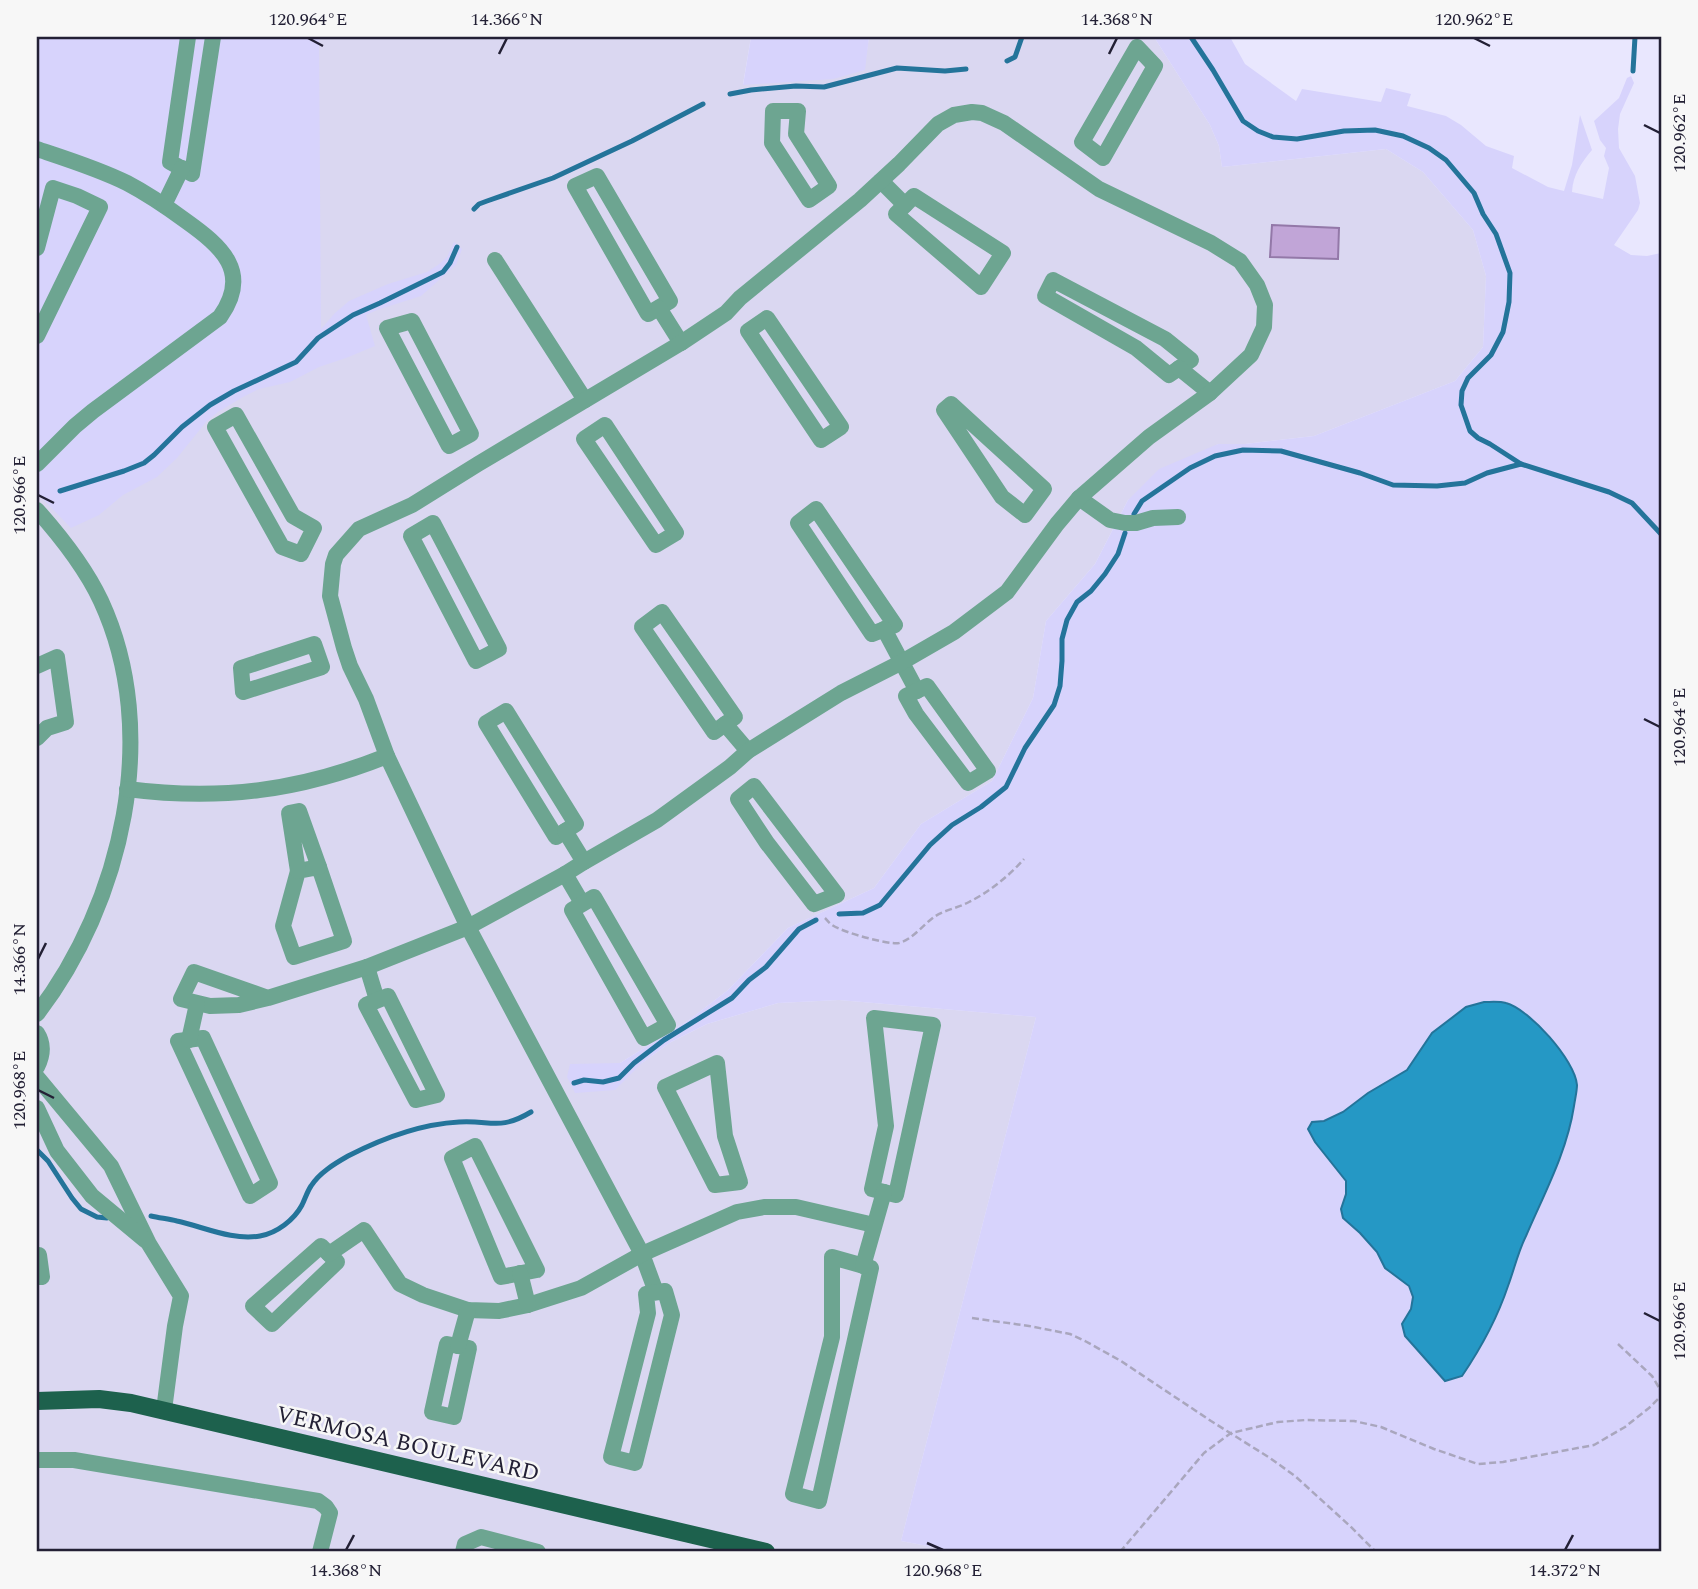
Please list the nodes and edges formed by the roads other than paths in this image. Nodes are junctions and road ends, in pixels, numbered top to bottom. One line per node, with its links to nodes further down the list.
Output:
1 (188, 37): 5 (street)
2 (213, 37): 5 (street)
3 (37, 149): 8 (street)
4 (1092, 150): 4 (street); 6 (street)
5 (182, 168): 9 (street)
6 (1076, 174): 7 (street); 19 (street)
7 (881, 181): 10 (street); 11 (street)
8 (84, 182): 9 (street); 12 (street); 16 (street)
9 (163, 205): 22 (street)
10 (829, 205): 10 (street); 15 (street)
11 (905, 205): 11 (street)
12 (37, 248)
13 (495, 260): 20 (street)
14 (659, 308): 14 (street); 17 (street)
15 (749, 311): 15 (street); 17 (street)
16 (37, 336)
17 (681, 343): 20 (street)
18 (1179, 368): 18 (street); 19 (street)
19 (1210, 393): 24 (street)
20 (586, 415): 20 (street); 23 (street)
21 (460, 440): 21 (street); 23 (street)
22 (37, 464)
23 (478, 464): 26 (street)
24 (1079, 498): 28 (street); 29 (street)
25 (1034, 503): 25 (street); 29 (street)
26 (412, 505): 30 (street); 32 (street)
27 (37, 510): 44 (street)
28 (1178, 517)
29 (1057, 524): 36 (street)
30 (422, 529): 30 (street)
31 (307, 541): 31 (street); 32 (street)
32 (335, 555): 34 (street)
33 (884, 629): 33 (street); 36 (street)
34 (344, 648): 35 (street); 42 (street)
35 (318, 655): 35 (street)
36 (902, 662): 38 (street); 41 (street)
37 (37, 666): 40 (street)
38 (917, 691): 38 (street)
39 (725, 724): 39 (street); 41 (street)
40 (37, 738)
41 (748, 751): 43 (street)
42 (387, 756): 44 (street); 52 (street)
43 (730, 766): 45 (street); 47 (street)
44 (127, 789): 59 (street)
45 (745, 793): 45 (street)
46 (565, 831): 46 (street); 47 (street)
47 (584, 862): 50 (street)
48 (319, 867): 49 (street); 49 (street); 53 (street)
49 (298, 872): 53 (street)
50 (565, 874): 51 (street); 52 (street)
51 (582, 903): 51 (street)
52 (468, 927): 54 (street); 71 (street)
53 (321, 949): 55 (street)
54 (367, 967): 55 (street); 57 (street)
55 (329, 979): 56 (street)
56 (268, 999): 58 (street); 58 (street)
57 (377, 1000): 57 (street)
58 (197, 1004): 61 (street)
59 (37, 1014)
60 (37, 1033): 62 (street)
61 (190, 1040): 61 (street)
62 (37, 1067)
63 (37, 1077): 69 (street)
64 (37, 1108): 69 (street)
65 (728, 1184): 65 (street); 67 (street)
66 (884, 1192): 66 (street); 68 (street)
67 (737, 1212): 68 (street); 71 (street)
68 (874, 1225): 73 (street)
69 (149, 1244): 81 (street)
70 (329, 1254): 70 (street); 78 (street)
71 (642, 1254): 76 (street); 77 (street)
72 (37, 1255): 75 (street)
73 (863, 1266): 73 (street)
74 (520, 1273): 74 (street); 77 (street)
75 (37, 1277)
76 (656, 1292): 76 (street)
77 (528, 1304): 78 (street)
78 (468, 1310): 79 (street)
79 (458, 1346)
80 (37, 1401): 81 (main road, VERMOSA BOULEVARD)
81 (164, 1410): 86 (main road, VERMOSA BOULEVARD)
82 (37, 1460): 83 (street)
83 (320, 1552)
84 (463, 1552): 85 (street)
85 (538, 1552)
86 (766, 1552)

